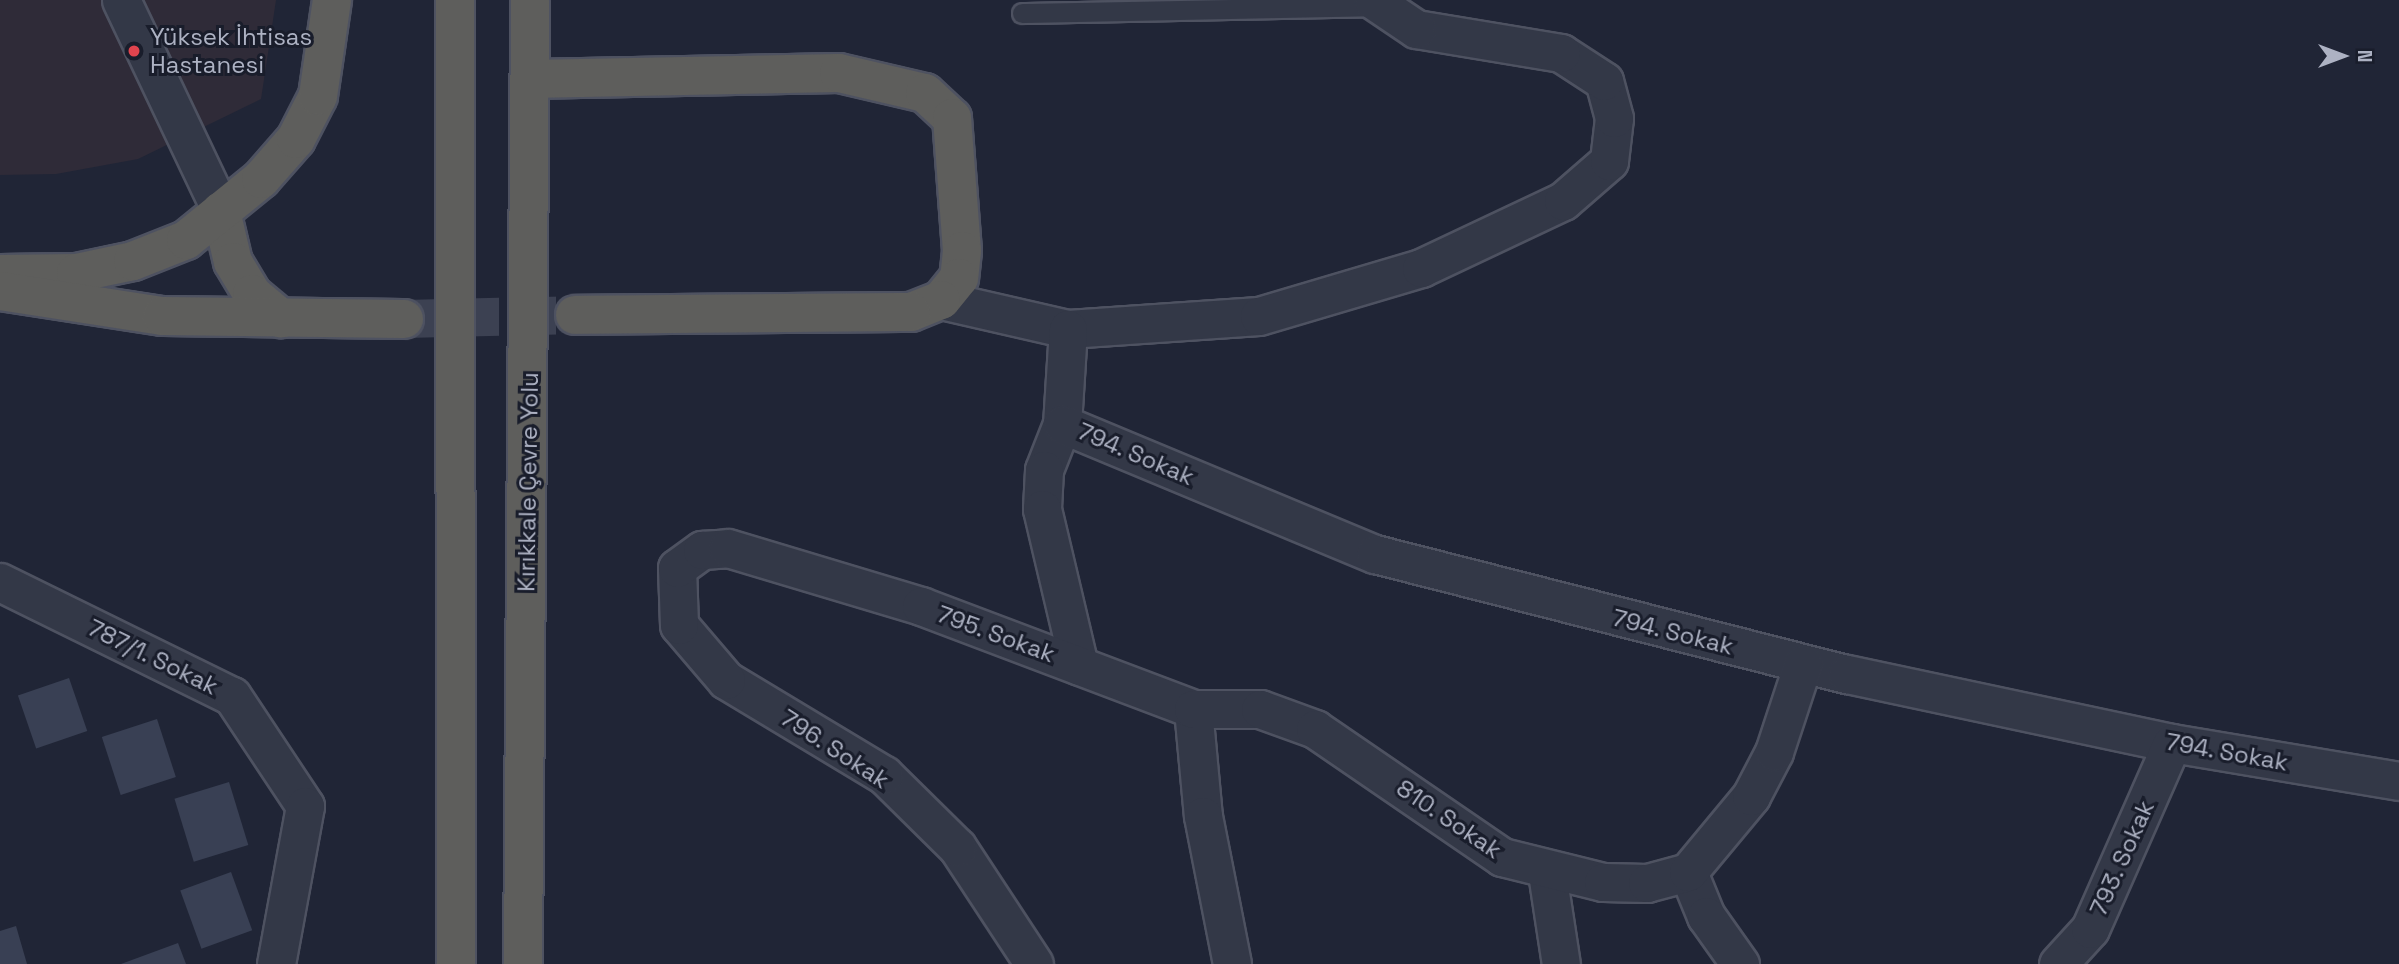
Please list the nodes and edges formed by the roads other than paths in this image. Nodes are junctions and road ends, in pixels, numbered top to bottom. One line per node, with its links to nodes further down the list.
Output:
1 (121, 0): 8 (street)
2 (332, 0): 8 (highway)
3 (455, 0): 27 (highway)
4 (530, 0): 7 (highway, Kırıkkale Çevre Yolu)
5 (1374, 3): 6 (lane); 15 (street)
6 (1022, 13)
7 (530, 79): 11 (highway); 28 (highway, Kırıkkale Çevre Yolu)
8 (221, 211): 9 (highway); 13 (highway)
9 (0, 274)
10 (0, 291): 13 (highway)
11 (941, 300): 12 (highway); 15 (street)
12 (575, 315)
13 (281, 318): 14 (highway)
14 (404, 319)
15 (1068, 329): 16 (street, 794. Sokak)
16 (1062, 424): 18 (street, 794. Sokak); 19 (street)
17 (0, 582): 26 (street, 787/1. Sokak)
18 (1803, 664): 22 (street, 794. Sokak); 24 (street)
19 (1079, 666): 20 (street, 795. Sokak); 21 (street, 795. Sokak)
20 (726, 680): 29 (street, 796. Sokak)
21 (1193, 709): 25 (street, 810. Sokak); 30 (street)
22 (2172, 743): 23 (street, 794. Sokak); 33 (street, 793. Sokak)
23 (2392, 776)
24 (1688, 872): 25 (street, 810. Sokak); 32 (street)
25 (1547, 873): 31 (street)
26 (276, 964)
27 (456, 964)
28 (523, 964)
29 (1034, 964)
30 (1232, 964)
31 (1561, 964)
32 (1740, 964)
33 (2058, 964)

